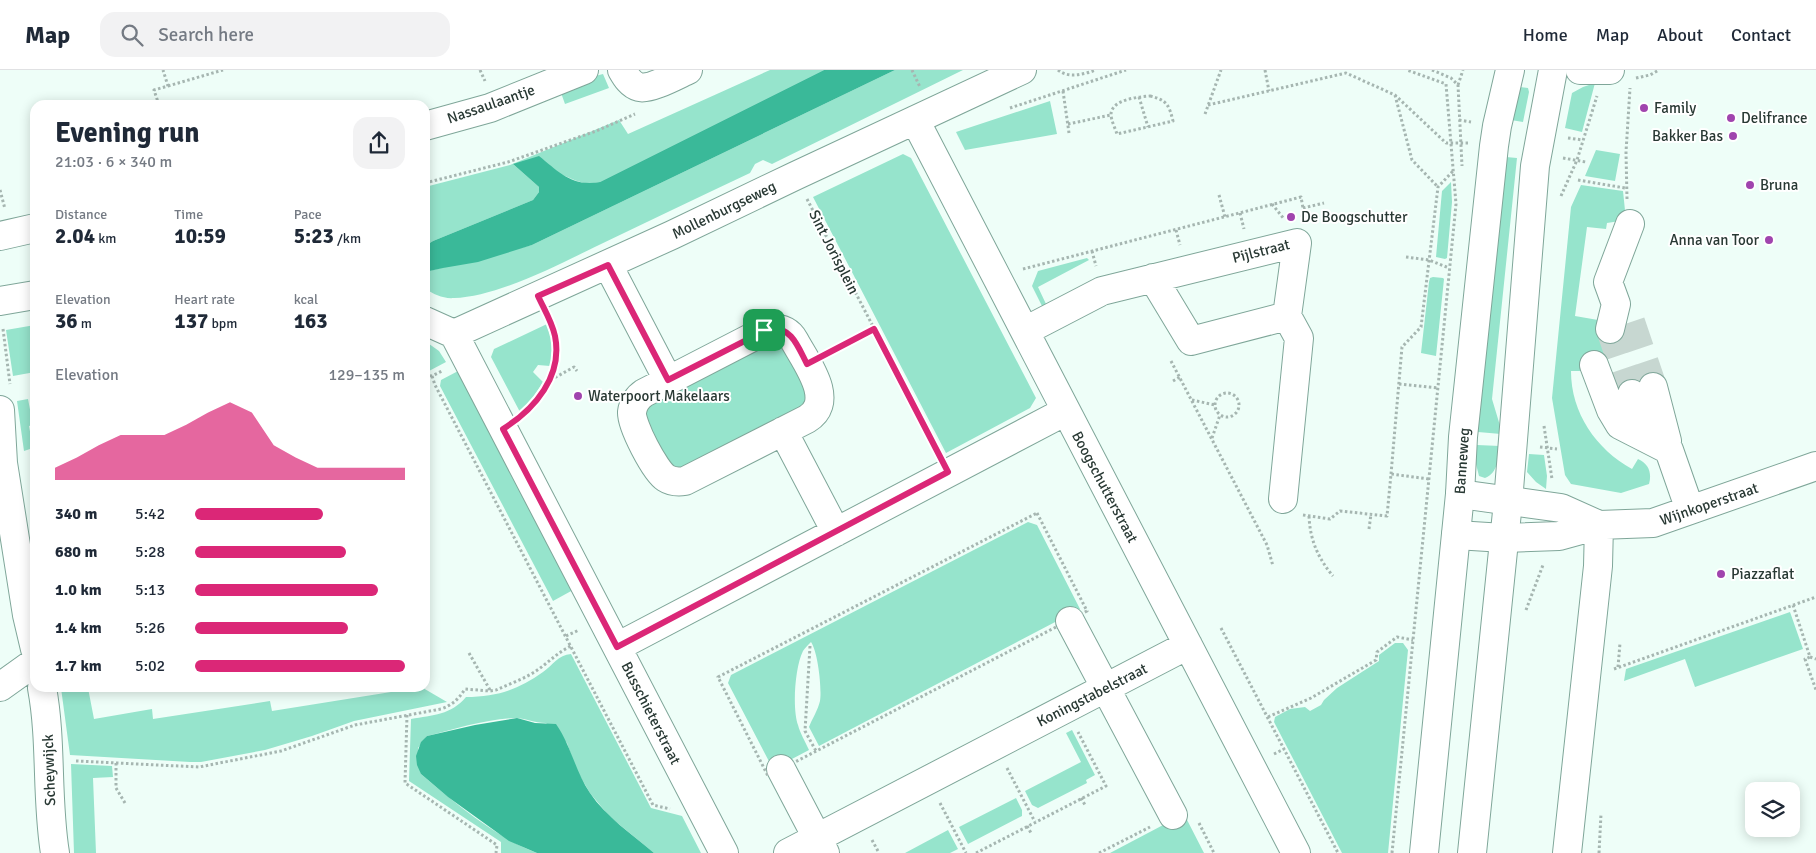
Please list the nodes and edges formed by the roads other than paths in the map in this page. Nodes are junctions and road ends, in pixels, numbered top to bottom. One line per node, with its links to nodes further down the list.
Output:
1 (584, 70): 10 (street, Nassaulaantje)
2 (622, 70): 3 (street)
3 (688, 70)
4 (1022, 70): 9 (street, Mollenburgseweg)
5 (1510, 70): 31 (street, Banneweg)
6 (1553, 70): 33 (street)
7 (1580, 70): 8 (street)
8 (1610, 70)
9 (915, 120): 14 (street, Mollenburgseweg); 21 (street, Boogschutterstraat)
10 (430, 125)
11 (1630, 224): 19 (street)
12 (30, 229): 13 (street)
13 (0, 236)
14 (608, 265): 22 (street, Mollenburgseweg); 24 (street)
15 (1153, 278): 18 (street); 18 (street, Pijlstraat); 21 (street, Pijlstraat)
16 (30, 296): 17 (street)
17 (0, 301)
18 (1287, 316): 32 (street)
19 (1619, 318)
20 (430, 323): 22 (street)
21 (1024, 331): 27 (street, Boogschutterstraat)
22 (454, 334): 42 (street, Busschieterstraat)
23 (1594, 366): 29 (street)
24 (668, 380): 28 (street); 28 (street)
25 (1642, 390): 29 (street)
26 (0, 410): 40 (street)
27 (1066, 411): 36 (street); 41 (street, Boogschutterstraat)
28 (783, 431): 36 (street)
29 (1669, 450): 34 (street)
30 (1816, 466): 34 (street, Wijnkoperstraat)
31 (1460, 494): 33 (street, Wijnkoperstraat); 37 (street, Banneweg)
32 (1283, 500)
33 (1508, 502): 35 (street, Wijnkoperstraat); 38 (street)
34 (1690, 510): 35 (street, Wijnkoperstraat)
35 (1599, 525): 38 (street, Wijnkoperstraat); 56 (street)
36 (836, 532): 42 (street)
37 (1456, 535): 38 (street, Wijnkoperstraat); 54 (street, Banneweg)
38 (1504, 538): 55 (street)
39 (1070, 621): 45 (street)
40 (30, 628)
41 (1188, 645): 45 (street, Koningstabelstraat); 53 (street, Boogschutterstraat)
42 (617, 647): 51 (street, Busschieterstraat)
43 (30, 666): 44 (street)
44 (0, 687)
45 (1106, 688): 48 (street); 49 (street, Koningstabelstraat)
46 (43, 692): 50 (street, Scheywijck)
47 (781, 769): 49 (street)
48 (1173, 815)
49 (821, 845): 52 (street, Koningstabelstraat)
50 (55, 853)
51 (724, 853)
52 (788, 853)
53 (1296, 853)
54 (1424, 853)
55 (1472, 853)
56 (1567, 853)

